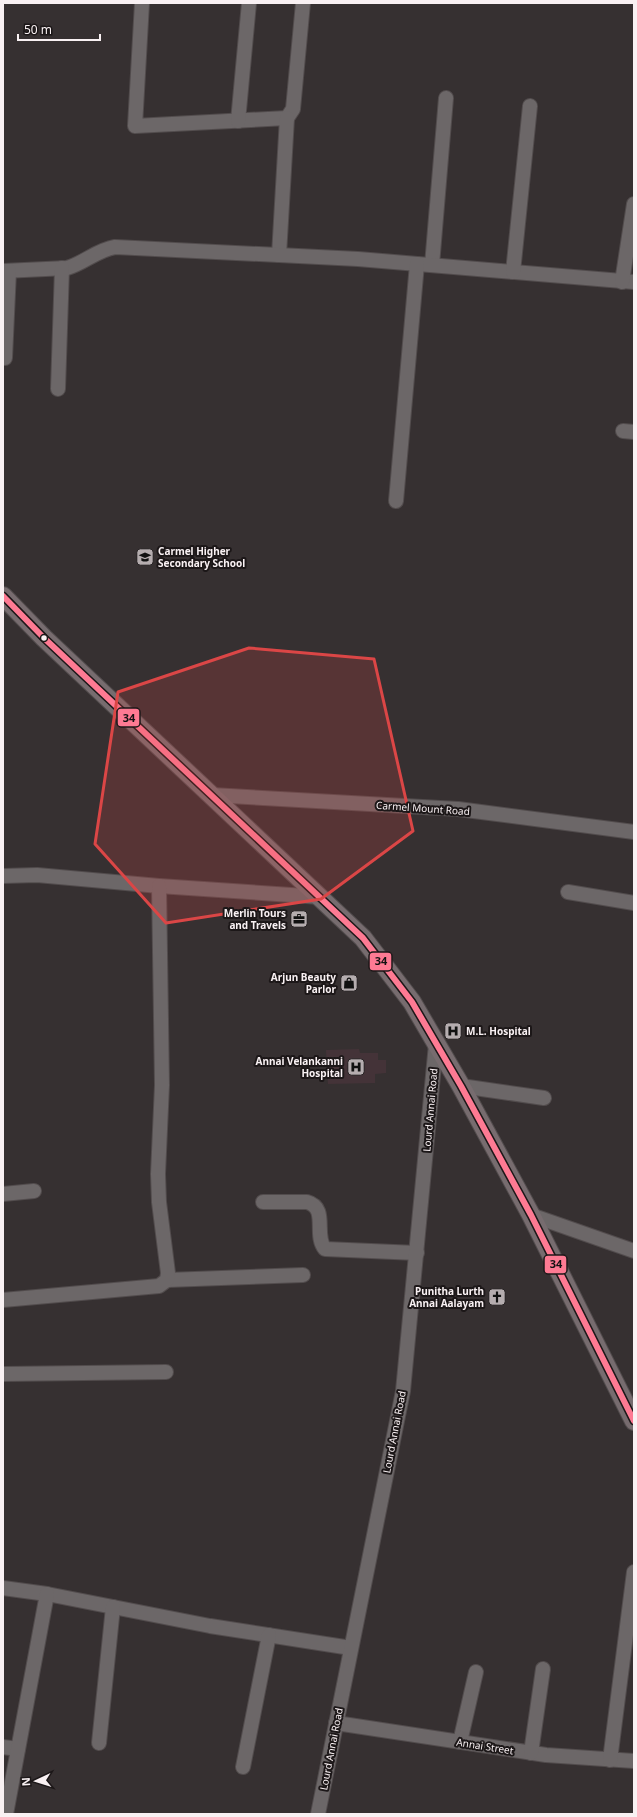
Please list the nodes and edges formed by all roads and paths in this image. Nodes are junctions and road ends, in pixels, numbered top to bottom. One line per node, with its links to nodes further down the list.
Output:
1 (142, 3): 7 (street)
2 (249, 3): 7 (street)
3 (303, 3): 6 (street)
4 (446, 98): 11 (street)
5 (530, 106): 14 (street)
6 (287, 118): 7 (street); 9 (street)
7 (238, 121)
8 (634, 204): 15 (street)
9 (279, 255): 10 (street); 12 (street)
10 (417, 264): 11 (street); 18 (street)
11 (432, 265): 14 (street)
12 (62, 268): 13 (street); 17 (street)
13 (6, 271): 16 (street)
14 (513, 272): 15 (street)
15 (628, 282)
16 (4, 358)
17 (58, 389)
18 (396, 501)
19 (3, 596): 20 (main road)
20 (212, 795): 21 (street, Carmel Mount Road); 25 (main road)
21 (634, 832)
22 (3, 876): 23 (street)
23 (159, 886): 25 (street); 37 (street)
24 (568, 892): 26 (street)
25 (321, 897): 27 (main road)
26 (634, 903)
27 (436, 1044): 28 (main road); 35 (street, Lourd Annai Road)
28 (461, 1086): 29 (street); 33 (main road)
29 (544, 1098)
30 (34, 1191): 31 (street)
31 (3, 1194)
32 (263, 1202): 35 (street)
33 (531, 1215): 34 (street); 41 (main road)
34 (634, 1251)
35 (417, 1253): 47 (street, Lourd Annai Road)
36 (303, 1275): 37 (street)
37 (167, 1280): 38 (street)
38 (3, 1300)
39 (166, 1372): 40 (street)
40 (3, 1374)
41 (634, 1421)
42 (634, 1572): 56 (street)
43 (3, 1588): 44 (street)
44 (47, 1594): 45 (street); 54 (street)
45 (113, 1607): 46 (street); 52 (street)
46 (269, 1635): 47 (street); 58 (street)
47 (351, 1648): 50 (street, Lourd Annai Road)
48 (543, 1669): 55 (street)
49 (476, 1672): 51 (street)
50 (336, 1723): 51 (street, Annai Street); 60 (street, Lourd Annai Road)
51 (460, 1742): 55 (street, Annai Street)
52 (99, 1743)
53 (3, 1747): 54 (street)
54 (18, 1749): 59 (street)
55 (531, 1753): 56 (street, Annai Street)
56 (610, 1760): 57 (street, Annai Street)
57 (634, 1761)
58 (243, 1768)
59 (6, 1814)
60 (318, 1814)

